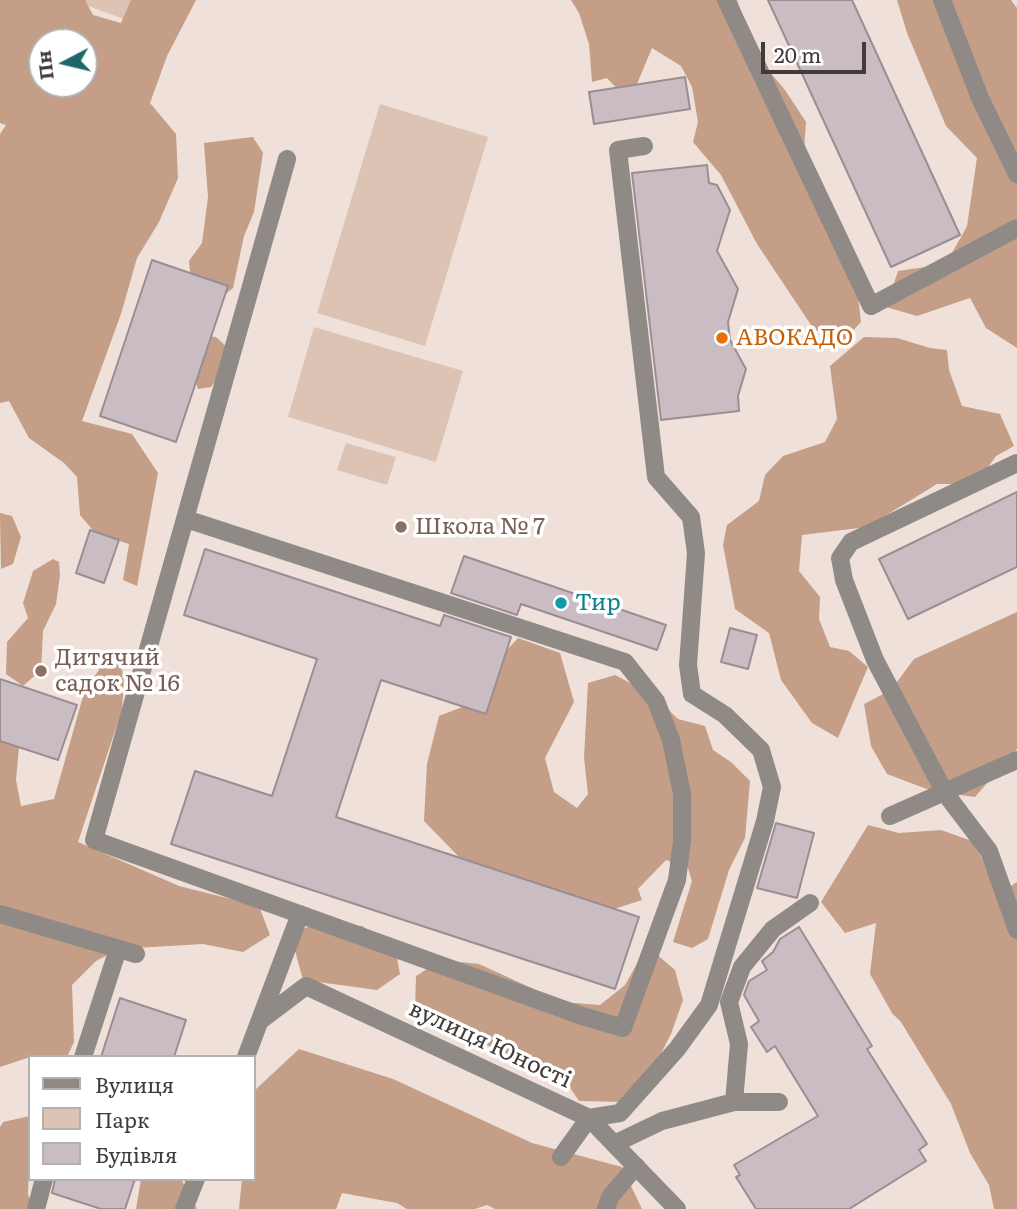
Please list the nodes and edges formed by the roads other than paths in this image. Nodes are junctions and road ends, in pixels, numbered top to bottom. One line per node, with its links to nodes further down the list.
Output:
1 (726, 0): 6 (street)
2 (942, 0): 5 (street)
3 (644, 146): 23 (street)
4 (287, 159): 8 (street)
5 (1017, 174)
6 (1017, 228)
7 (1017, 463): 10 (street)
8 (186, 519): 14 (street); 14 (street)
9 (1017, 760): 10 (street)
10 (946, 793): 11 (street); 15 (street)
11 (890, 816)
12 (810, 903): 21 (street)
13 (0, 914): 16 (street)
14 (300, 914): 18 (street)
15 (1017, 930)
16 (118, 949): 17 (street); 19 (street)
17 (136, 954)
18 (261, 1020): 20 (street); 23 (street, вулиця Юності)
19 (84, 1055)
20 (247, 1055)
21 (734, 1102): 22 (street); 24 (street)
22 (779, 1102)
23 (589, 1118): 24 (street, вулиця Юності); 25 (street)
24 (614, 1144): 26 (street, вулиця Юності)
25 (561, 1157)
26 (636, 1166): 31 (street); 32 (street, вулиця Юності)
27 (43, 1181): 29 (street)
28 (195, 1181): 30 (street)
29 (36, 1209)
30 (184, 1209)
31 (606, 1209)
32 (677, 1209)

